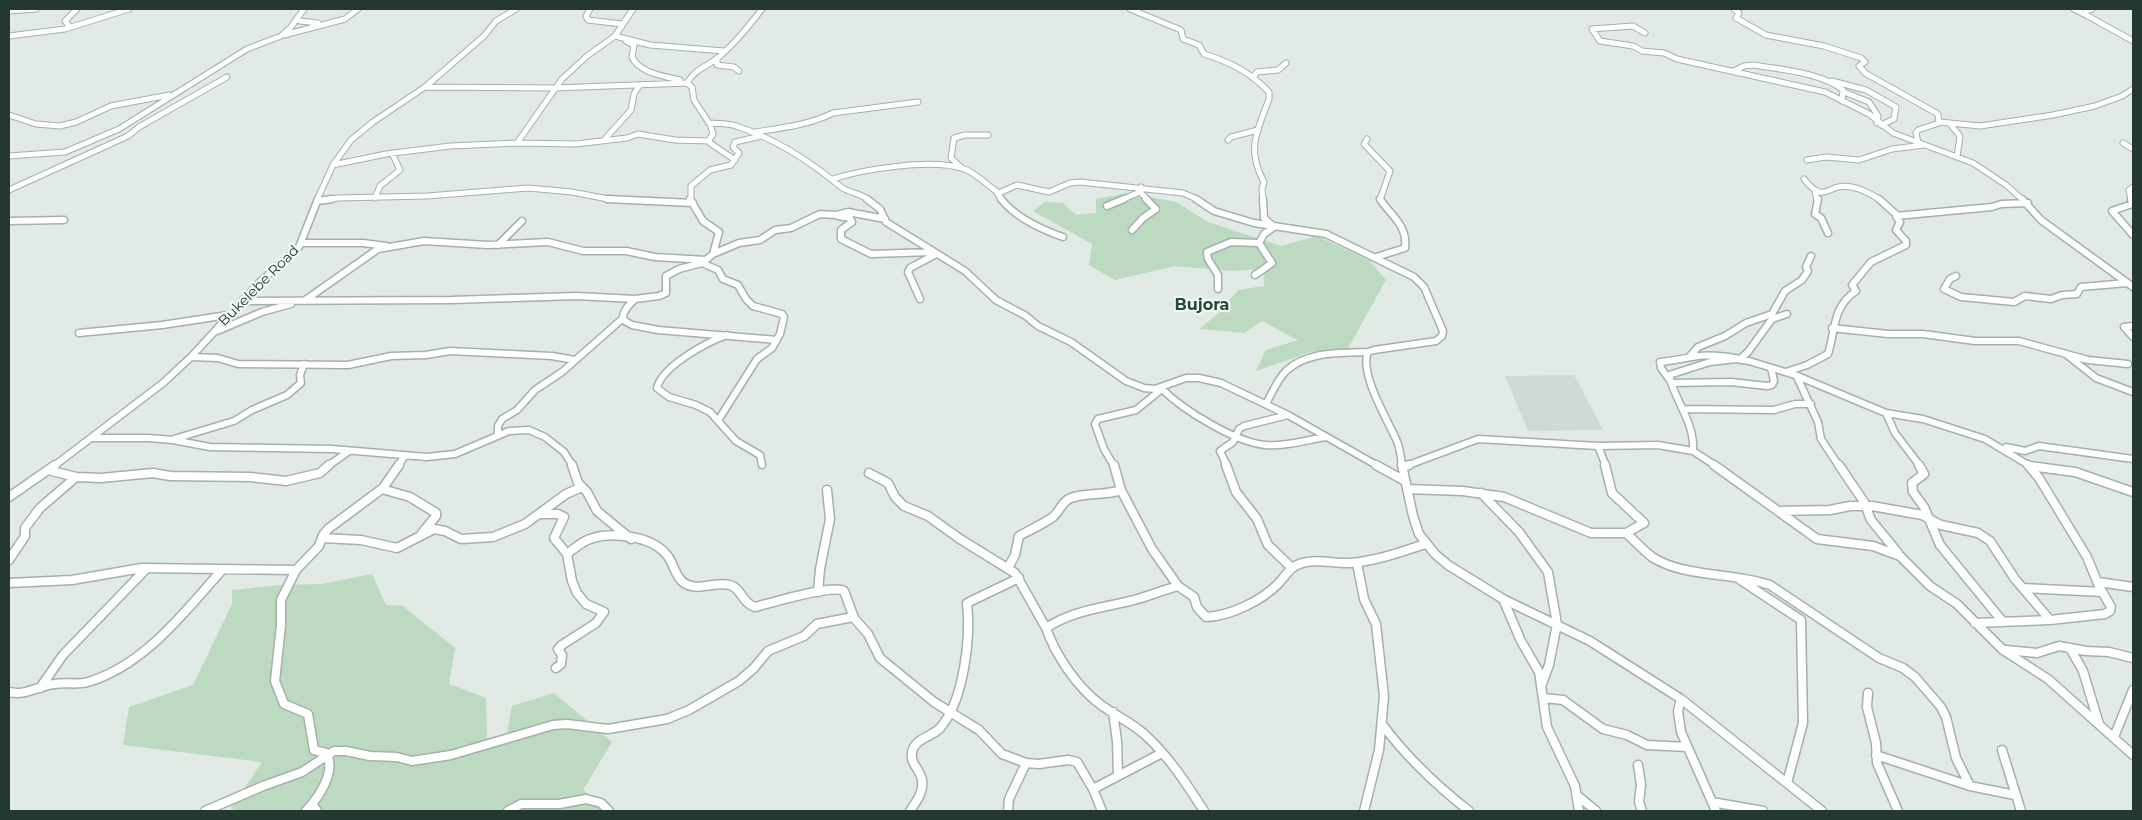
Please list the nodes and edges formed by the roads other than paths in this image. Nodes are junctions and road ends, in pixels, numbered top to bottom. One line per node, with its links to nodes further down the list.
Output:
1 (36, 9): 14 (street)
2 (77, 9): 19 (street)
3 (129, 9): 19 (street)
4 (304, 9): 16 (street)
5 (358, 9): 17 (street)
6 (516, 9): 36 (street, Bukelebe Road)
7 (590, 9): 18 (street)
8 (633, 9): 18 (street)
9 (762, 9): 25 (street)
10 (1130, 9): 30 (street)
11 (1734, 9): 45 (street)
12 (2074, 9): 15 (street)
13 (2092, 9): 15 (street)
14 (9, 11)
15 (2086, 15): 24 (street)
16 (298, 18): 17 (street); 22 (street)
17 (324, 23): 22 (street)
18 (622, 24): 23 (street)
19 (70, 27): 21 (street)
20 (1644, 33): 29 (street)
21 (9, 36)
22 (282, 36): 33 (street)
23 (614, 36): 25 (street); 34 (street); 37 (street)
24 (2133, 41)
25 (724, 51): 26 (street)
26 (716, 59): 28 (street); 34 (street)
27 (1286, 63): 30 (street)
28 (739, 71)
29 (1734, 71): 32 (street); 42 (street)
30 (1254, 76): 51 (street)
31 (227, 77): 38 (street)
32 (1829, 81): 40 (street); 48 (street)
33 (193, 83): 38 (street); 41 (street)
34 (687, 83): 35 (street); 47 (street)
35 (639, 86): 37 (street); 56 (street)
36 (425, 87): 37 (street); 69 (street, Bukelebe Road)
37 (555, 88): 59 (street)
38 (206, 89): 49 (street)
39 (2133, 89): 46 (street)
40 (1844, 92): 42 (street); 48 (street)
41 (174, 94): 44 (street); 50 (street)
42 (1842, 101): 48 (street)
43 (918, 102): 52 (street)
44 (9, 116)
45 (1940, 120): 46 (street); 60 (street)
46 (1947, 122): 66 (street)
47 (710, 124): 52 (street); 58 (street)
48 (1879, 124): 60 (street)
49 (140, 127): 50 (street); 74 (street)
50 (121, 128): 65 (street)
51 (1258, 130): 57 (street); 89 (street)
52 (752, 132): 54 (street)
53 (988, 134): 70 (street)
54 (762, 136): 67 (street); 72 (street)
55 (1367, 139): 101 (street)
56 (604, 140): 58 (street); 59 (street)
57 (1228, 140)
58 (709, 141): 67 (street)
59 (517, 143): 64 (street)
60 (1918, 143): 62 (street)
61 (2124, 143): 63 (street)
62 (1924, 145): 66 (street); 68 (street)
63 (2133, 149)
64 (392, 153): 69 (street); 78 (street)
65 (9, 156)
66 (1957, 157): 81 (street)
67 (734, 160): 80 (street)
68 (1807, 160)
69 (334, 165): 79 (street, Bukelebe Road)
70 (964, 169): 72 (street); 77 (street)
71 (1804, 179): 76 (street)
72 (833, 180): 85 (street)
73 (2133, 187): 92 (street)
74 (9, 190)
75 (1140, 190): 77 (street); 82 (street); 89 (street); 90 (street)
76 (1815, 192): 84 (street); 91 (street)
77 (997, 193): 93 (street)
78 (375, 198): 79 (street); 80 (street)
79 (318, 201): 94 (street, Bukelebe Road)
80 (693, 203): 99 (street)
81 (2028, 203): 84 (street); 105 (street)
82 (1107, 206)
83 (836, 215): 85 (street); 98 (street); 99 (street)
84 (1898, 216): 115 (street)
85 (884, 219): 98 (street)
86 (64, 220): 87 (street)
87 (9, 221)
88 (522, 221): 96 (street)
89 (1274, 227): 95 (street); 101 (street)
90 (1132, 230)
91 (1828, 233)
92 (2133, 235)
93 (1063, 237)
94 (301, 243): 97 (street); 109 (street, Bukelebe Road)
95 (1259, 243): 103 (street); 106 (street)
96 (498, 245): 97 (street); 102 (street)
97 (387, 246): 110 (street)
98 (935, 253): 108 (street); 133 (street)
99 (713, 254): 102 (street)
100 (1810, 256): 123 (street)
101 (1376, 258): 121 (street)
102 (704, 261): 107 (street); 120 (street)
103 (1255, 275)
104 (1956, 276): 105 (street)
105 (2130, 285)
106 (1218, 289)
107 (635, 299): 110 (street); 113 (street)
108 (920, 299)
109 (242, 301): 110 (street); 112 (street, Bukelebe Road)
110 (303, 302): 117 (street)
111 (1787, 314): 125 (street)
112 (228, 315): 116 (street); 117 (street, Bukelebe Road)
113 (622, 319): 118 (street); 126 (street)
114 (2133, 326): 119 (street)
115 (1832, 328): 122 (street); 130 (street)
116 (79, 333)
117 (212, 333): 124 (street, Bukelebe Road)
118 (727, 335): 120 (street); 140 (street)
119 (2133, 338)
120 (776, 340): 140 (street)
121 (1368, 352): 135 (street); 154 (street)
122 (2066, 354): 128 (street); 134 (street)
123 (1690, 356): 125 (street); 132 (street)
124 (191, 357): 127 (street); 144 (street, Bukelebe Road)
125 (1740, 358): 129 (street); 132 (street)
126 (575, 360): 127 (street); 141 (street)
127 (304, 364): 145 (street)
128 (2128, 364)
129 (1771, 368): 130 (street); 132 (street)
130 (1786, 372): 131 (street)
131 (1795, 375): 136 (street); 138 (street)
132 (1670, 381): 137 (street)
133 (1162, 388): 135 (street); 142 (street); 162 (street)
134 (2133, 392)
135 (1266, 404): 139 (street)
136 (1811, 404): 137 (street); 166 (street)
137 (1683, 409): 149 (street)
138 (1886, 413): 146 (street); 169 (street)
139 (1288, 415): 142 (street); 143 (street)
140 (719, 419): 152 (street)
141 (498, 435): 150 (street); 159 (street)
142 (1237, 436): 143 (street); 181 (street)
143 (1326, 437): 158 (street)
144 (91, 438): 145 (street); 155 (street, Bukelebe Road)
145 (173, 440): 148 (street)
146 (1998, 445): 151 (street); 153 (street)
147 (1598, 446): 149 (street); 154 (street); 170 (street)
148 (350, 450): 150 (street); 157 (street)
149 (1693, 451): 167 (street)
150 (404, 457): 160 (street)
151 (2133, 459)
152 (762, 465)
153 (2030, 466): 163 (street); 186 (street)
154 (1403, 467): 158 (street)
155 (48, 470): 157 (street); 165 (street, Bukelebe Road)
156 (869, 473): 180 (street)
157 (76, 477): 177 (street)
158 (1406, 485): 164 (street); 174 (street)
159 (582, 487): 168 (street); 173 (street)
160 (382, 489): 171 (street); 172 (street)
161 (827, 490): 191 (street)
162 (1121, 490): 180 (street); 188 (street)
163 (2133, 492)
164 (1481, 493): 170 (street); 200 (street)
165 (9, 497)
166 (1865, 506): 167 (street); 169 (street); 176 (street)
167 (1778, 511): 176 (street)
168 (541, 514): 171 (street); 175 (street)
169 (1928, 518): 189 (street); 198 (street)
170 (1626, 533): 185 (street)
171 (420, 536): 172 (street)
172 (322, 538): 183 (street)
173 (631, 539): 175 (street); 191 (street)
174 (1425, 544): 178 (street); 193 (street)
175 (567, 554): 205 (street)
176 (1900, 556): 199 (street)
177 (9, 560)
178 (1357, 563): 181 (street); 215 (street)
179 (147, 568): 182 (street); 187 (street); 207 (street)
180 (1008, 568): 184 (street)
181 (1292, 568): 188 (street)
182 (222, 570): 183 (street); 207 (street)
183 (296, 570): 221 (street)
184 (1019, 578): 201 (street); 214 (street)
185 (1738, 578): 194 (street); 196 (street)
186 (2098, 582): 190 (street); 192 (street)
187 (9, 583)
188 (1178, 586): 201 (street)
189 (2023, 588): 192 (street); 197 (street)
190 (2133, 588)
191 (818, 592): 195 (street)
192 (2102, 592): 197 (street)
193 (1503, 599): 200 (street); 206 (street)
194 (1812, 613): 196 (street); 228 (street)
195 (854, 617): 214 (street); 221 (street)
196 (1801, 620): 227 (street)
197 (2050, 620): 198 (street)
198 (2004, 622): 199 (street)
199 (1975, 623): 203 (street)
200 (1558, 624): 206 (street); 212 (street)
201 (1046, 628): 213 (street)
202 (2070, 648): 203 (street); 204 (street); 216 (street)
203 (2003, 650): 216 (street)
204 (2133, 658)
205 (556, 668)
206 (1541, 686): 211 (street)
207 (40, 688): 209 (street)
208 (2133, 690): 217 (street)
209 (9, 692)
210 (1868, 692): 222 (street)
211 (1544, 698): 218 (street); 230 (street)
212 (1681, 699): 218 (street); 227 (street)
213 (1113, 712): 220 (street); 226 (street)
214 (949, 713): 224 (street); 237 (street)
215 (1382, 724): 241 (street); 242 (street)
216 (2099, 725): 217 (street)
217 (2114, 737): 223 (street)
218 (1687, 747): 232 (street)
219 (2002, 750): 231 (street)
220 (1162, 753): 226 (street); 240 (street)
221 (327, 754): 233 (street); 234 (street)
222 (1876, 755): 228 (street); 248 (street)
223 (2133, 755)
224 (1026, 763): 229 (street); 238 (street)
225 (1638, 765): 245 (street)
226 (1118, 775): 229 (street)
227 (1787, 783): 247 (street)
228 (1970, 786): 231 (street)
229 (1093, 789): 239 (street)
230 (1578, 796): 243 (street); 244 (street)
231 (2015, 796): 249 (street)
232 (1714, 806): 246 (street)
233 (312, 809)
234 (205, 811)
235 (508, 811): 236 (street)
236 (609, 811)
237 (910, 811)
238 (1008, 811)
239 (1102, 811)
240 (1204, 811)
241 (1364, 811)
242 (1469, 811)
243 (1580, 811)
244 (1596, 811)
245 (1642, 811)
246 (1763, 811)
247 (1822, 811)
248 (1898, 811)
249 (2021, 811)

